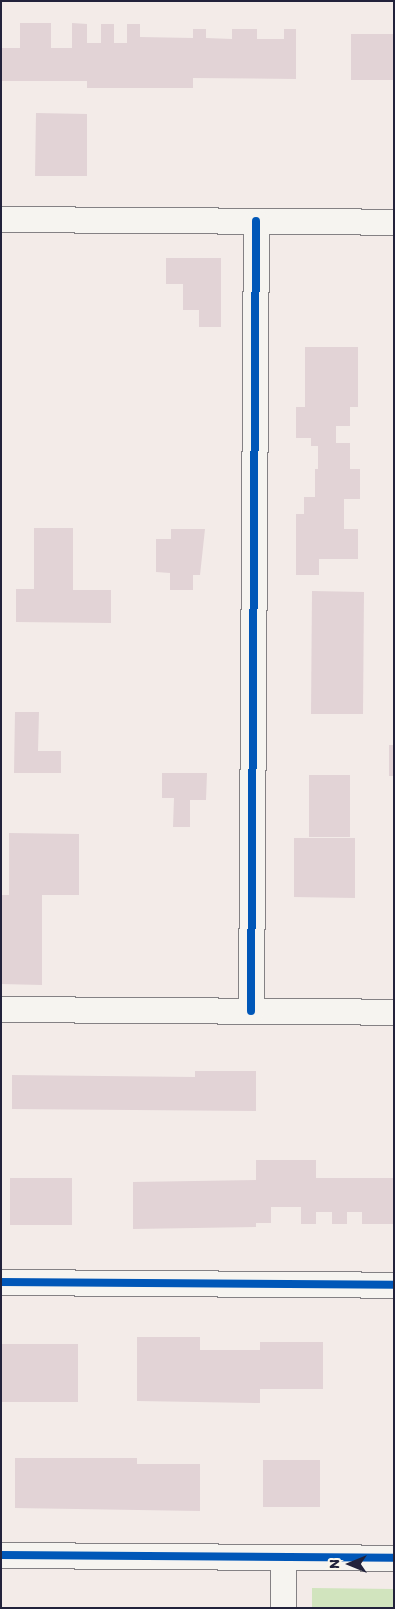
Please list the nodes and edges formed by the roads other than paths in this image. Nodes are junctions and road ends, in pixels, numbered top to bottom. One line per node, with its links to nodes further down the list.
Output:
1 (1, 219): 2 (street)
2 (256, 221): 3 (street); 5 (street)
3 (394, 222)
4 (1, 1009): 5 (street)
5 (251, 1011): 6 (street)
6 (394, 1012)
7 (1, 1282): 8 (street)
8 (394, 1285)
9 (1, 1555): 10 (street)
10 (283, 1557): 11 (street); 12 (street)
11 (394, 1558)
12 (283, 1608)

